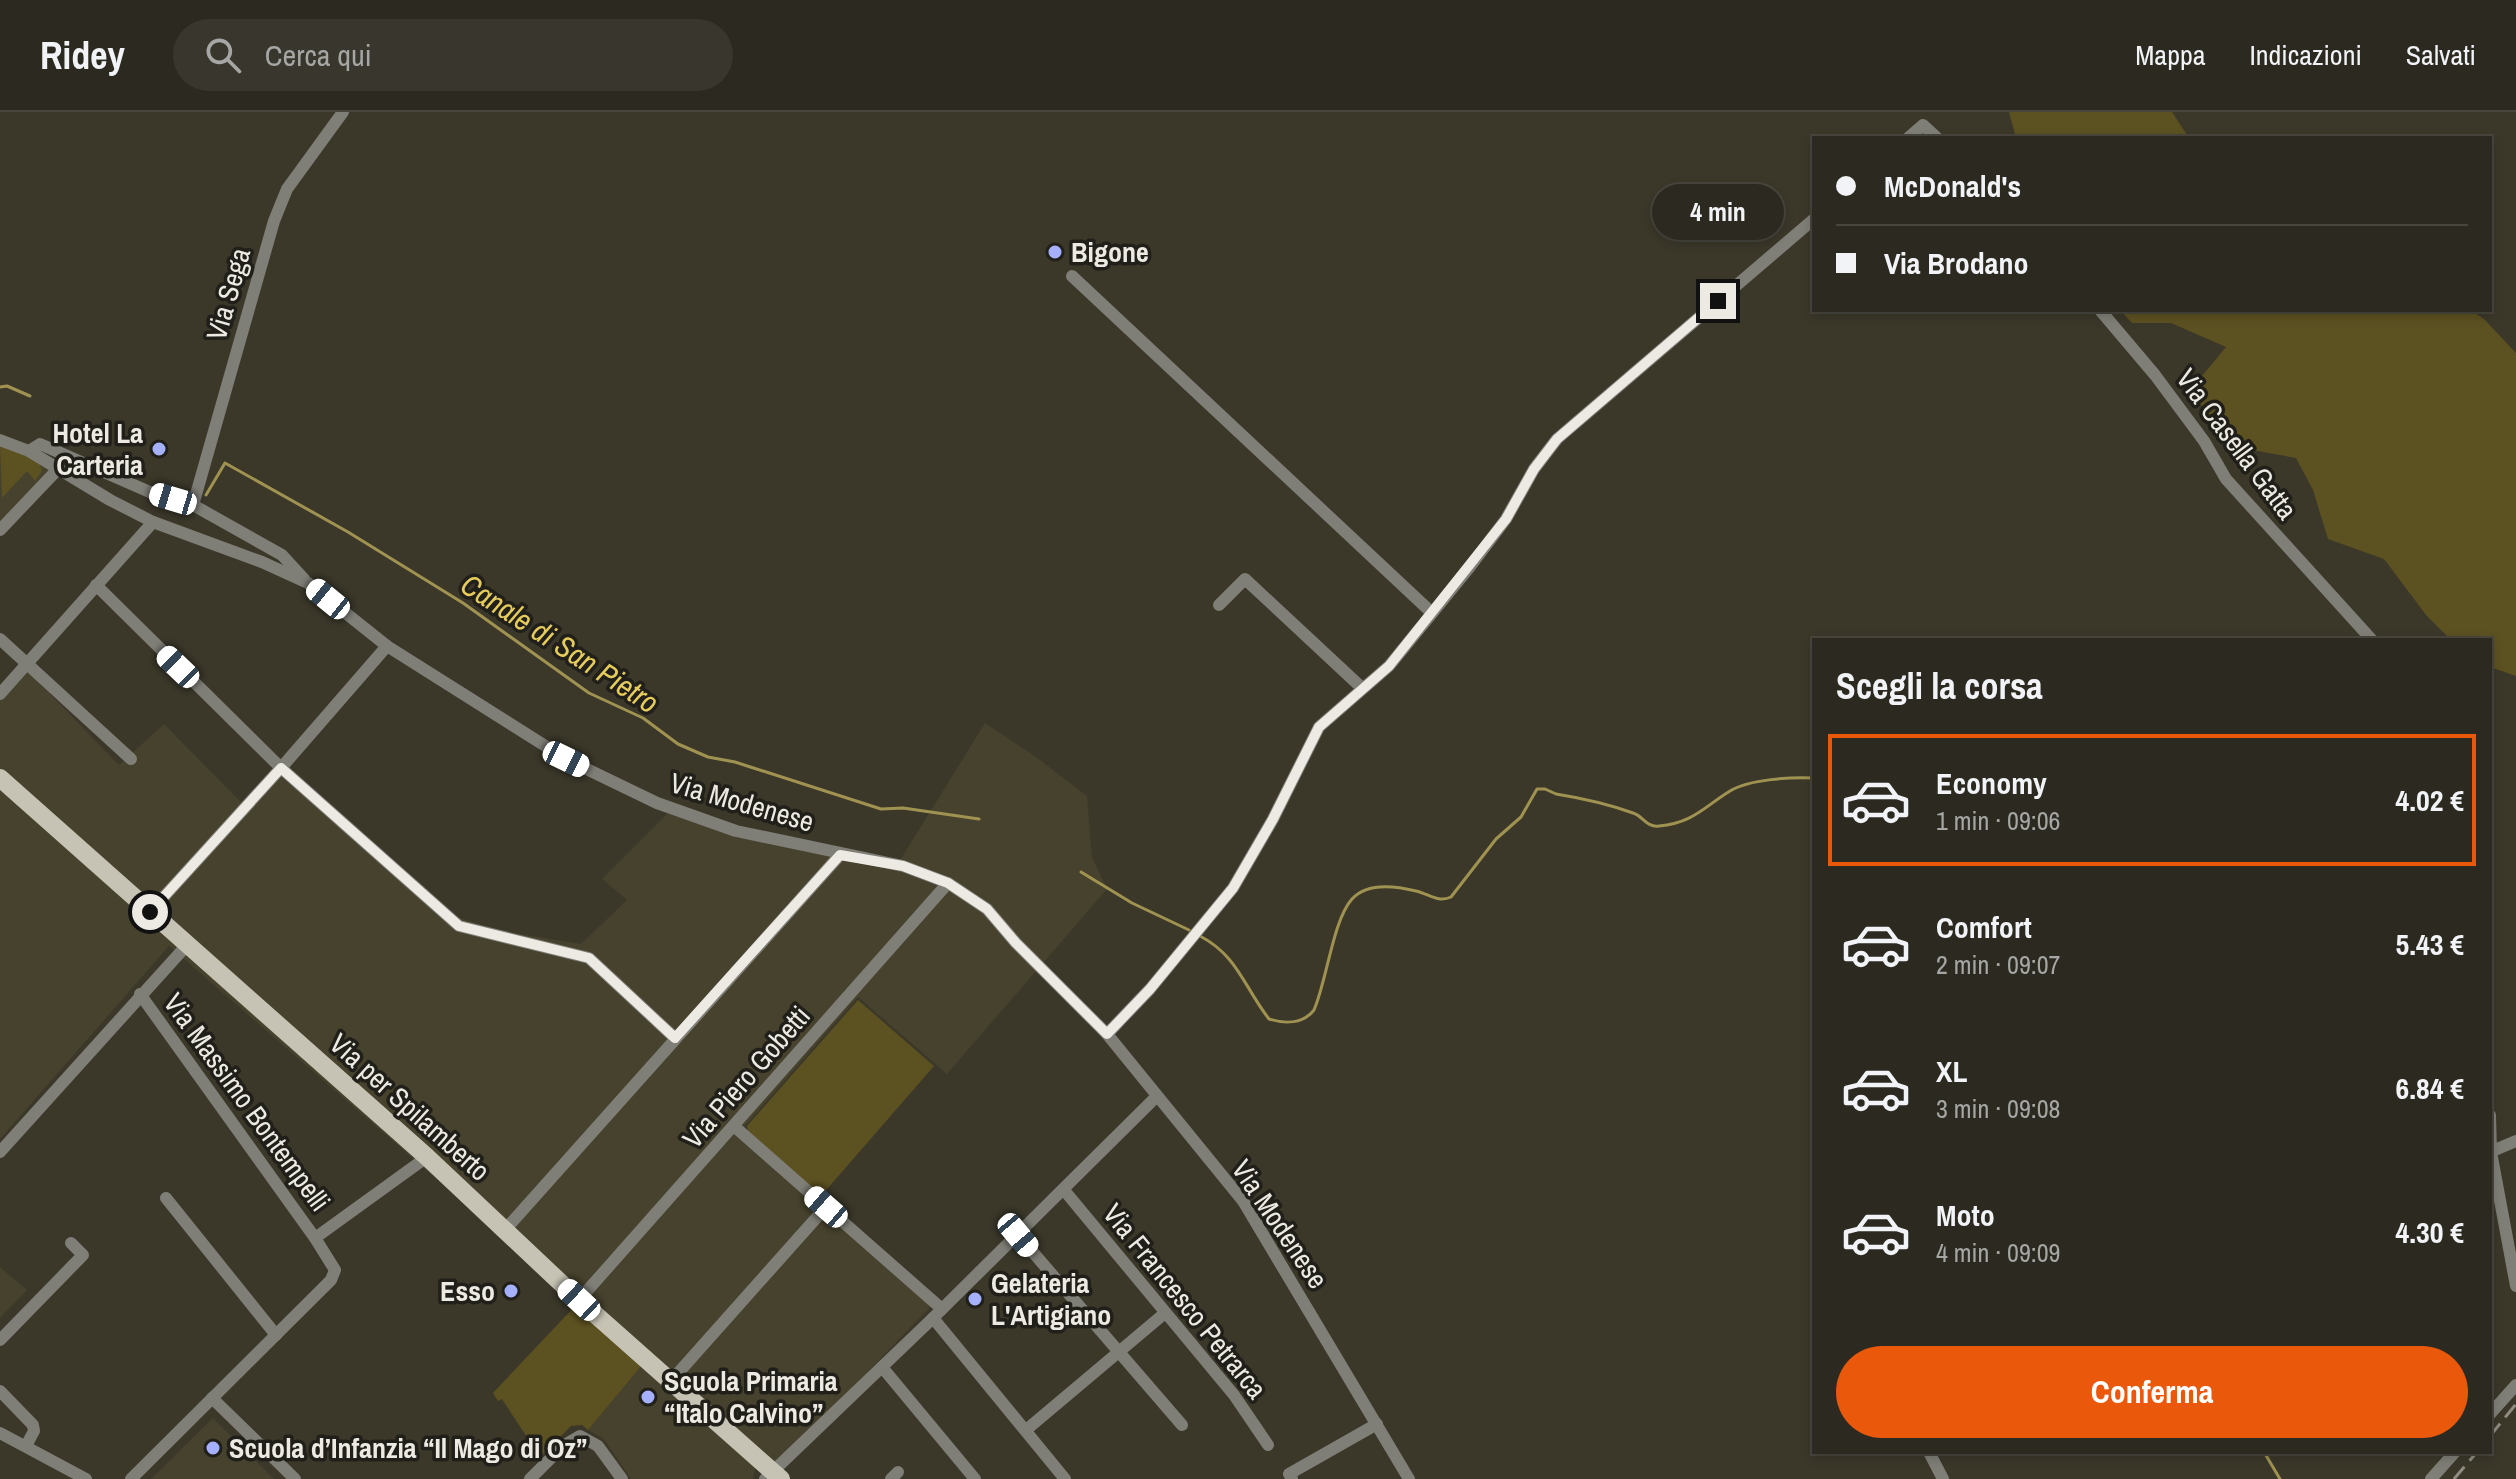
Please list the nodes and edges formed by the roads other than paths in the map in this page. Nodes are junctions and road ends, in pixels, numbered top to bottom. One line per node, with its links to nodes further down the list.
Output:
1 (343, 112): 10 (street, Via Sega)
2 (1910, 136): 3 (street)
3 (1935, 136)
4 (1812, 221): 16 (street)
5 (1072, 276): 16 (street)
6 (2102, 312): 17 (street, Via Casella Gatta)
7 (0, 440): 8 (street, Via Modenese)
8 (29, 451): 9 (street, Via Modenese); 10 (street)
9 (59, 468): 11 (street, Via Modenese); 12 (street)
10 (193, 505): 13 (street)
11 (153, 522): 13 (street, Via Modenese); 14 (street)
12 (0, 530)
13 (308, 583): 19 (street, Via Modenese)
14 (96, 585): 20 (street); 24 (street)
15 (1219, 605): 21 (street)
16 (1431, 612): 21 (street)
17 (2370, 638)
18 (0, 639): 20 (street)
19 (387, 646): 24 (street); 26 (street, Via Modenese)
20 (27, 663): 22 (street); 23 (street)
21 (1362, 688): 31 (street)
22 (0, 694)
23 (131, 759)
24 (281, 768): 28 (street); 32 (street)
25 (0, 778): 28 (main road, Via per Spilamberto)
26 (840, 855): 27 (street, Via Modenese); 32 (street)
27 (948, 883): 31 (street, Via Modenese); 34 (street, Via Piero Gobetti)
28 (150, 912): 29 (main road, Via per Spilamberto)
29 (187, 945): 30 (street); 38 (main road, Via per Spilamberto)
30 (140, 994): 36 (street); 45 (street, Via Massimo Bontempelli)
31 (1107, 1034): 33 (street, Via Modenese)
32 (675, 1038): 43 (street)
33 (1156, 1097): 40 (street); 60 (street, Via Modenese)
34 (735, 1127): 42 (street); 48 (street, Via Piero Gobetti)
35 (2516, 1141): 37 (street)
36 (0, 1152)
37 (2492, 1152)
38 (427, 1157): 43 (main road, Via per Spilamberto); 45 (street, Via Massimo Bontempelli)
39 (2492, 1157): 47 (street)
40 (1064, 1190): 44 (street); 50 (street, Via Francesco Petrarca)
41 (166, 1198): 51 (street)
42 (826, 1207): 49 (street); 55 (street)
43 (504, 1231): 48 (main road, Via per Spilamberto)
44 (1018, 1235): 49 (street); 53 (street)
45 (315, 1238): 51 (street, Via Massimo Bontempelli)
46 (71, 1243): 52 (street)
47 (2516, 1286)
48 (579, 1300): 55 (main road, Via per Spilamberto)
49 (937, 1313): 54 (street); 62 (street)
50 (1165, 1313): 53 (street); 64 (street, Via Francesco Petrarca)
51 (276, 1335): 58 (street, Via Massimo Bontempelli)
52 (0, 1340)
53 (1118, 1353): 61 (street); 62 (street)
54 (882, 1367): 68 (street); 74 (street)
55 (671, 1381): 68 (main road, Via per Spilamberto)
56 (2516, 1385): 59 (street)
57 (0, 1391): 65 (street)
58 (212, 1398): 70 (street, Via Massimo Bontempelli); 71 (street)
59 (2492, 1412)
60 (1377, 1424): 76 (street); 77 (street, Via Modenese)
61 (1182, 1425)
62 (1026, 1430): 75 (street)
63 (0, 1433): 65 (street)
64 (1268, 1445)
65 (26, 1446): 69 (street)
66 (1930, 1454): 78 (street)
67 (2453, 1454): 79 (street)
68 (773, 1477)
69 (86, 1479)
70 (131, 1479)
71 (295, 1479)
72 (530, 1479): 73 (street)
73 (622, 1479)
74 (975, 1479)
75 (1065, 1479)
76 (1292, 1479)
77 (1409, 1479)
78 (1943, 1479)
79 (2431, 1479)

